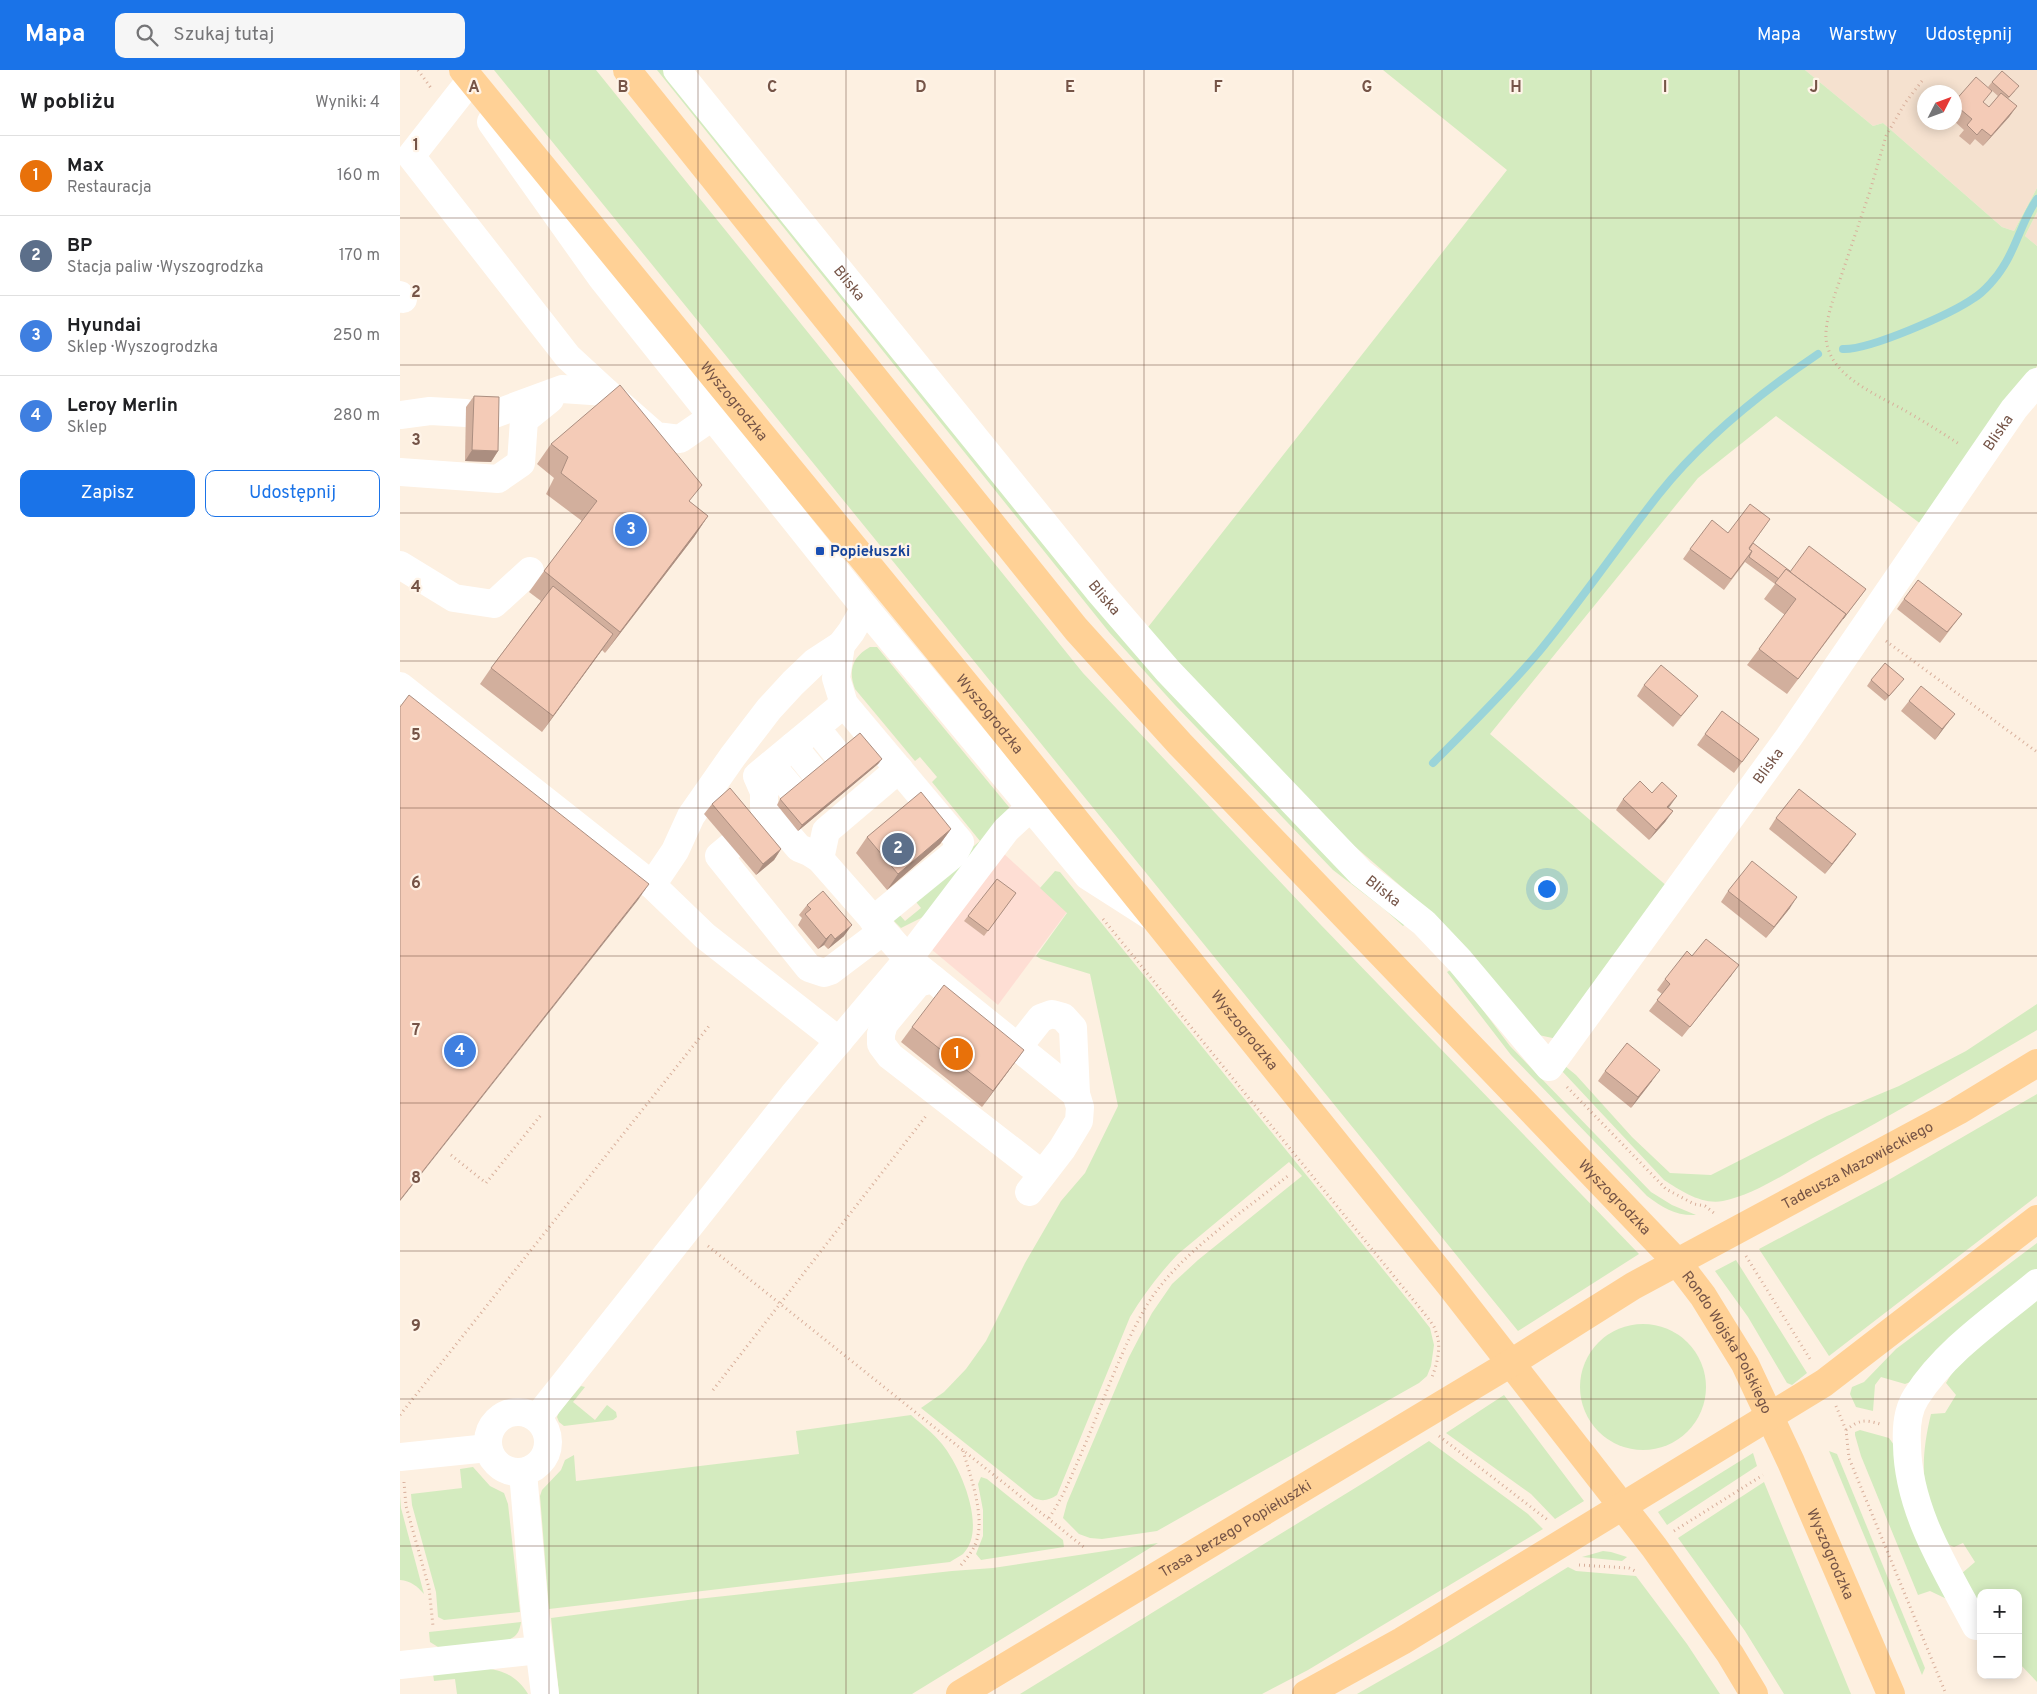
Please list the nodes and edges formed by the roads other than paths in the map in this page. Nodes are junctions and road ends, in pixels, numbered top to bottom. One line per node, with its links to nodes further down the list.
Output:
1 (627, 70): 38 (main road, Wyszogrodzka)
2 (677, 70): 5 (street, Bliska)
3 (461, 75): 4 (street); 9 (street); 29 (main road, Wyszogrodzka)
4 (404, 158): 7 (street)
5 (2037, 382)
6 (562, 389): 7 (street); 8 (street); 10 (street)
7 (606, 392): 9 (street)
8 (400, 415)
9 (712, 417): 13 (street)
10 (400, 472)
11 (400, 565): 12 (street)
12 (530, 571)
13 (865, 608): 14 (street); 25 (street)
14 (841, 645): 16 (street); 20 (street)
15 (400, 686): 28 (street)
16 (844, 704): 17 (street); 21 (street)
17 (816, 728): 18 (street); 19 (street)
18 (793, 746): 22 (street); 23 (street)
19 (838, 754)
20 (733, 756): 22 (street); 28 (street)
21 (899, 769): 27 (street); 30 (street)
22 (764, 771): 24 (street); 26 (street)
23 (815, 772)
24 (793, 791)
25 (1034, 810): 29 (street); 31 (street)
26 (750, 830): 27 (street); 30 (street)
27 (820, 859): 30 (street)
28 (652, 885): 33 (street)
29 (1155, 919): 40 (main road, Wyszogrodzka)
30 (878, 926): 31 (street)
31 (908, 959): 32 (street); 33 (street)
32 (933, 979): 34 (street); 36 (street)
33 (839, 1040): 42 (street)
34 (1018, 1047): 36 (street); 36 (street)
35 (2037, 1063): 38 (main road, Tadeusza Mazowieckiego)
36 (1076, 1094)
37 (2037, 1219): 41 (main road)
38 (1677, 1262): 40 (main road, Rondo Wojska Polskiego); 41 (main road, Rondo Wojska Polskiego)
39 (2037, 1283): 47 (street)
40 (1511, 1363): 46 (main road); 51 (main road, Trasa Jerzego Popiełuszki)
41 (1770, 1415): 46 (main road, Rondo Wojska Polskiego); 54 (main road, Wyszogrodzka)
42 (537, 1418): 43 (street); 45 (street)
43 (488, 1448): 44 (street); 45 (street)
44 (400, 1457)
45 (523, 1472): 48 (street)
46 (1622, 1506): 52 (main road); 53 (main road)
47 (1976, 1626)
48 (539, 1650): 49 (street); 50 (street)
49 (400, 1665)
50 (545, 1694)
51 (960, 1694)
52 (1306, 1694)
53 (1754, 1694)
54 (1891, 1694)

